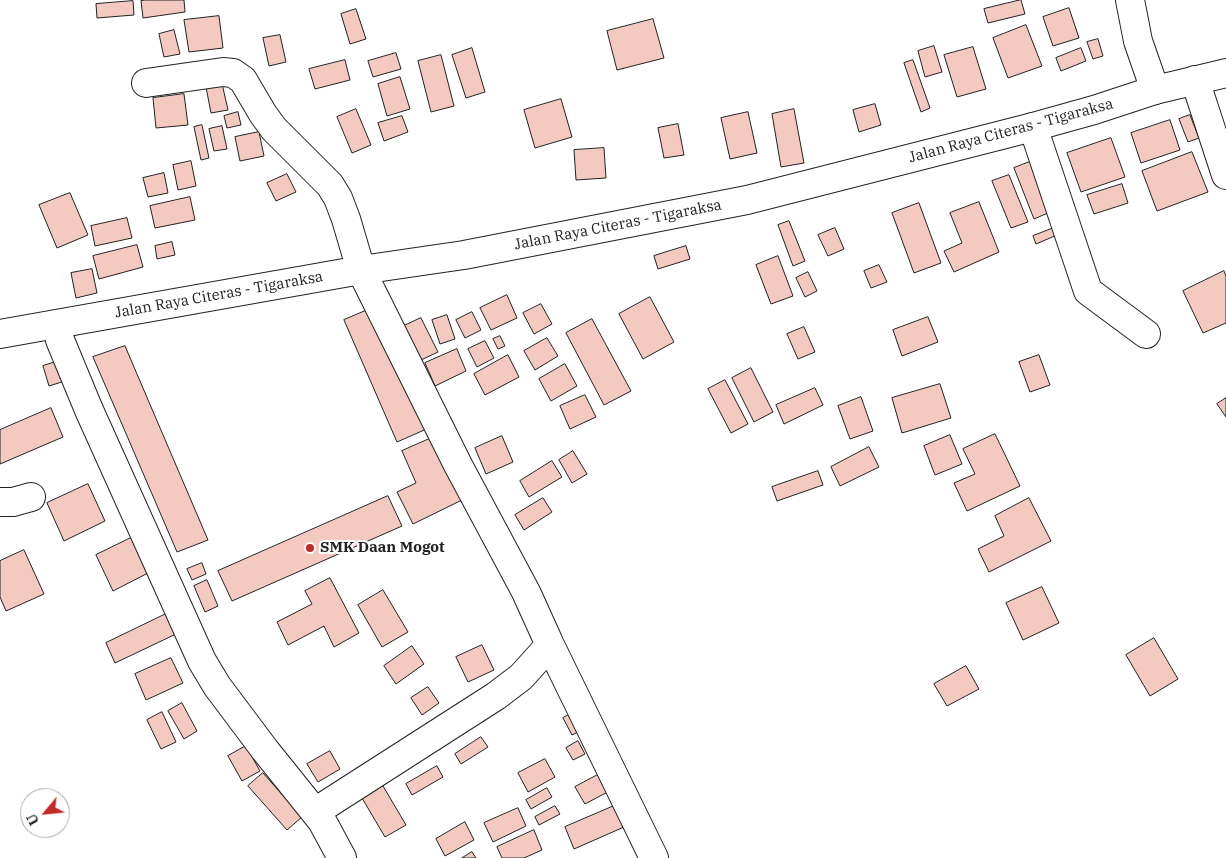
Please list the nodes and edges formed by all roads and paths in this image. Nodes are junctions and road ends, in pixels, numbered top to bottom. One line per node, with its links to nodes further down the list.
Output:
1 (1130, 0): 5 (street)
2 (1226, 73): 3 (street, Jalan Raya Citeras - Tigaraksa)
3 (1195, 80): 5 (street, Jalan Raya Citeras - Tigaraksa); 7 (street)
4 (146, 83): 8 (street)
5 (1155, 90): 6 (street, Jalan Raya Citeras - Tigaraksa)
6 (1033, 127): 8 (street, Jalan Raya Citeras - Tigaraksa); 11 (street)
7 (1226, 175)
8 (360, 270): 9 (street, Jalan Raya Citeras - Tigaraksa); 14 (street)
9 (57, 324): 10 (street, Jalan Raya Citeras - Tigaraksa); 15 (street)
10 (0, 334)
11 (1146, 334)
12 (31, 497): 13 (street)
13 (0, 502)
14 (550, 646): 15 (street); 17 (street)
15 (315, 812): 16 (street)
16 (342, 858)
17 (654, 858)

